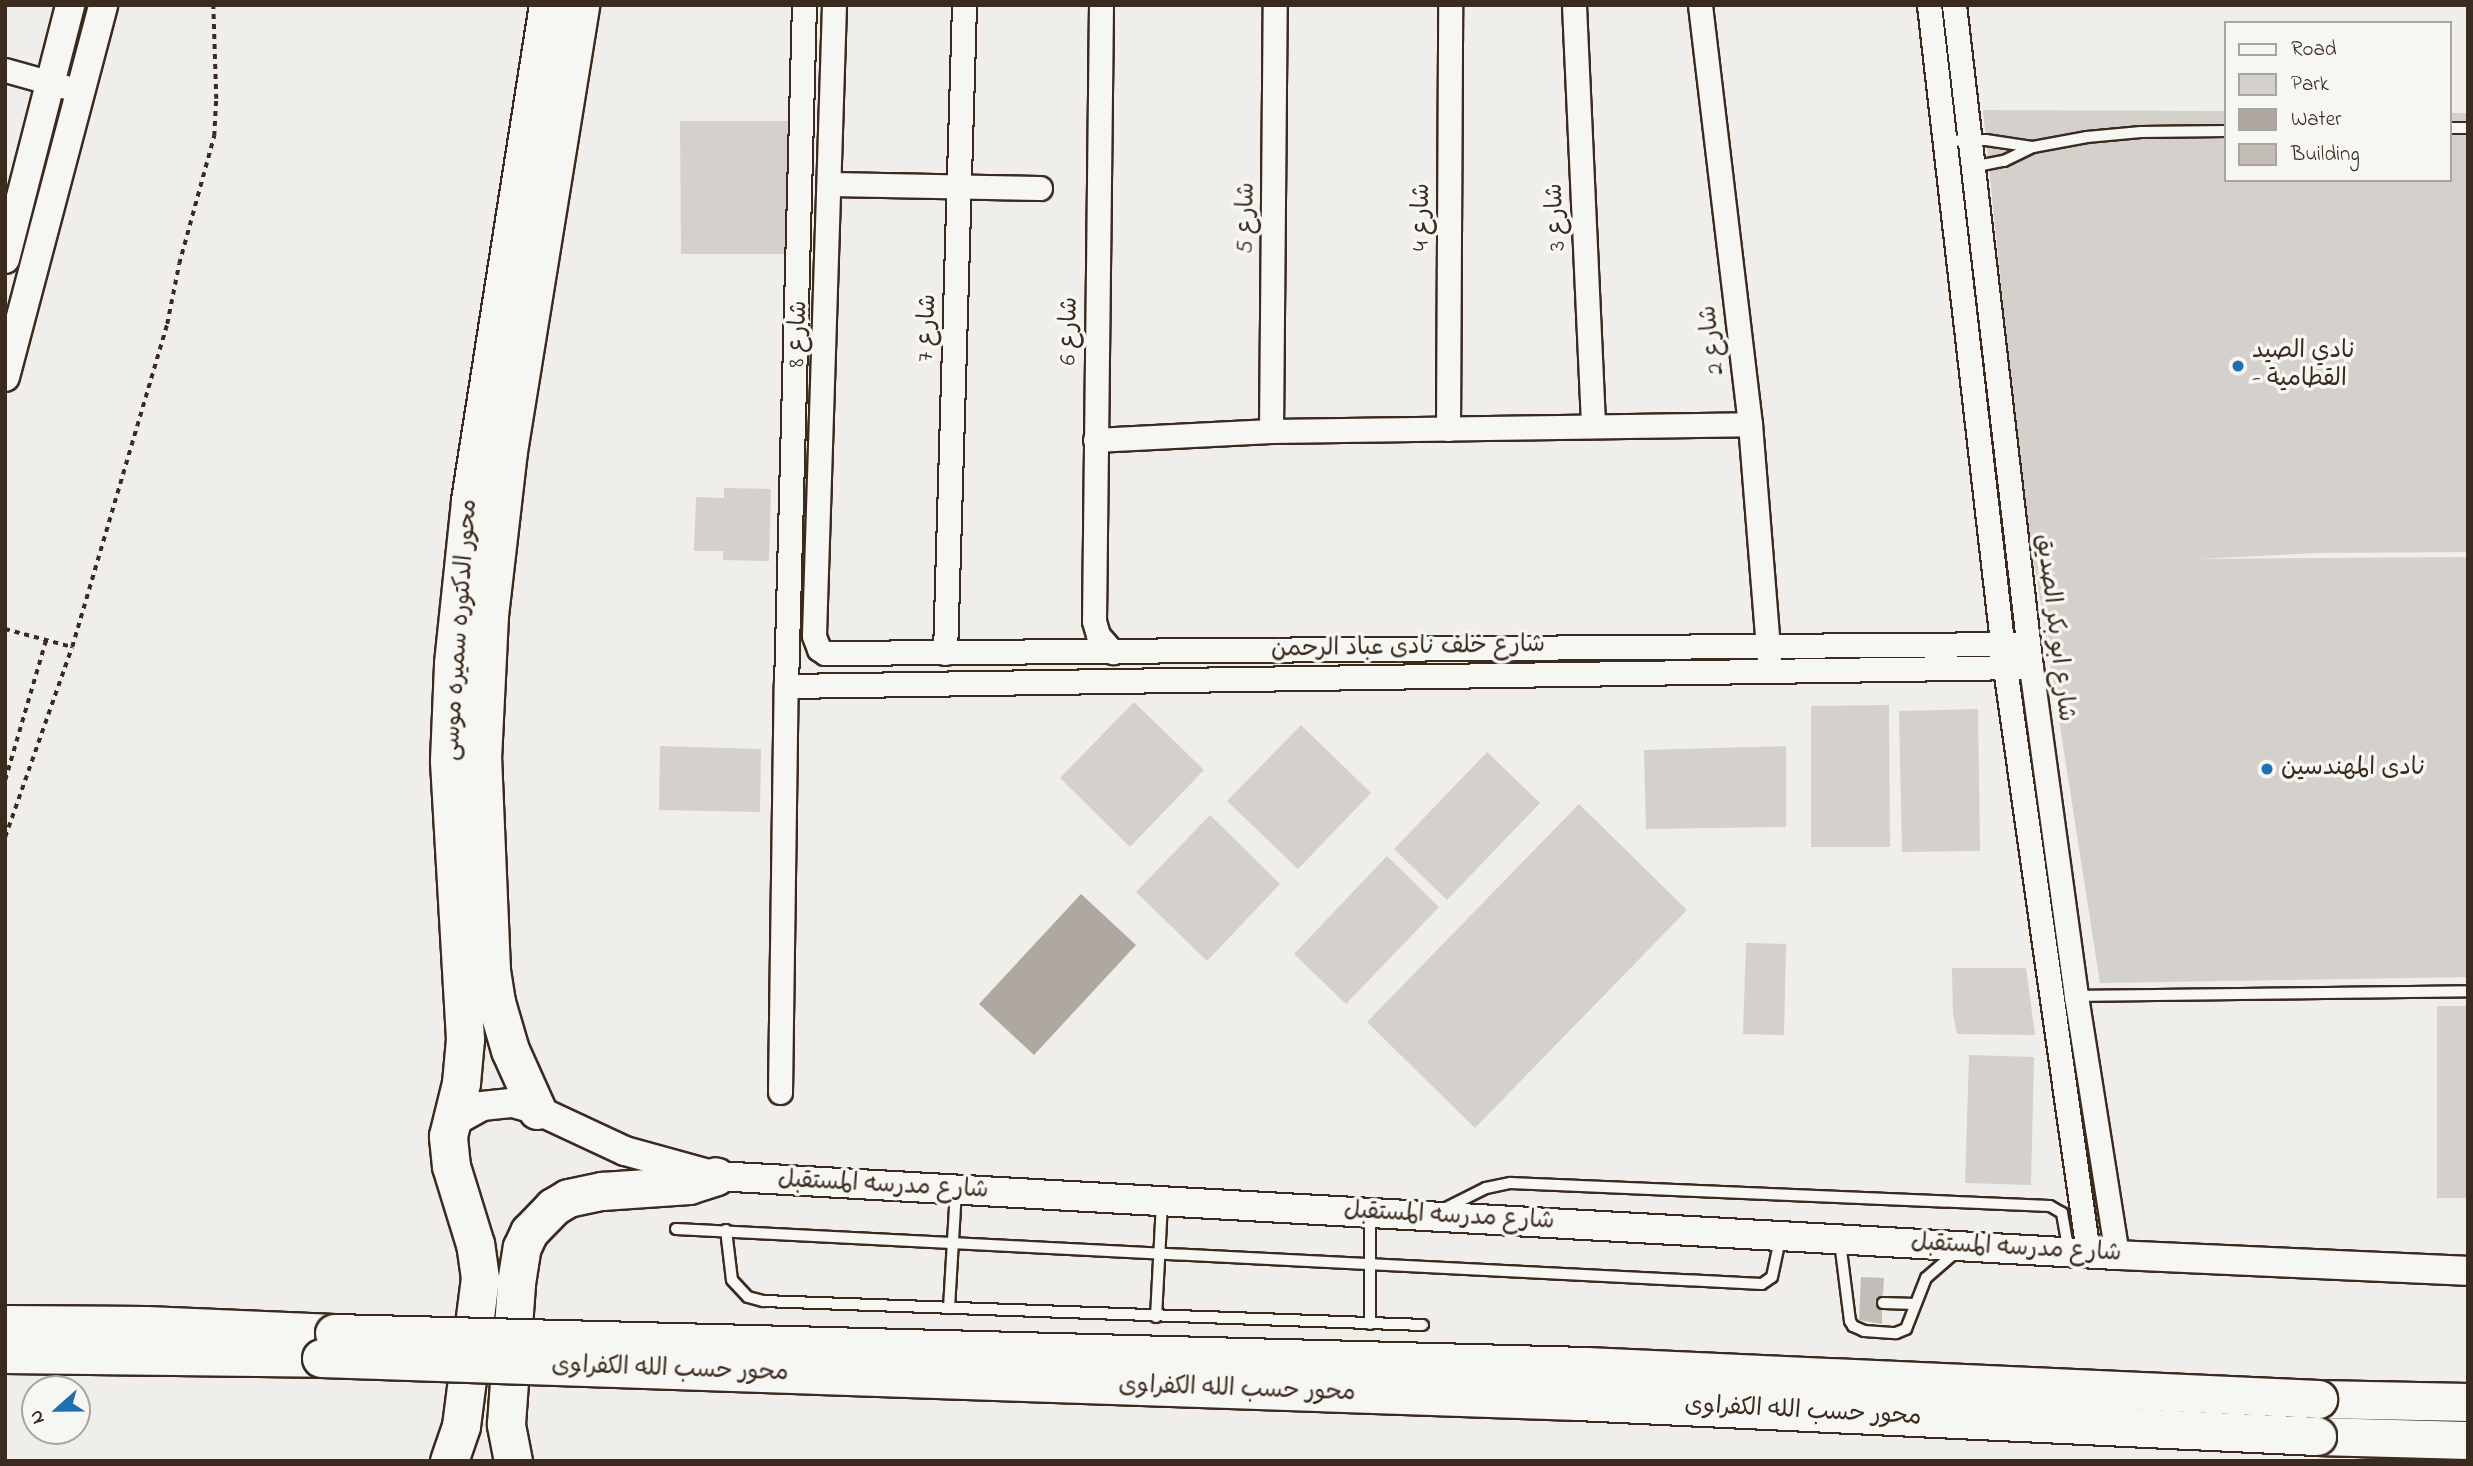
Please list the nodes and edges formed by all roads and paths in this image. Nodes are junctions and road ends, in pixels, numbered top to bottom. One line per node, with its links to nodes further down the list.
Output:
1 (70, 5): 17 (street)
2 (103, 5): 18 (street)
3 (213, 5): 41 (path)
4 (548, 5): 56 (main road, محور الدكتوره سميره موسى)
5 (580, 5): 55 (main road, محور الدكتوره سميره موسى)
6 (804, 5): 49 (street)
7 (834, 5): 25 (street, شارع 8)
8 (964, 5): 26 (street, شارع 7)
9 (1101, 5): 35 (street, شارع 6)
10 (1275, 5): 34 (street, شارع 5)
11 (1450, 5): 33 (street, شارع 4)
12 (1574, 5): 32 (street, شارع 3)
13 (1700, 5): 31 (street, شارع 2)
14 (1929, 5): 21 (street)
15 (1954, 5): 20 (street, شارع ابو بكر الصديق)
16 (5, 70): 17 (street)
17 (49, 82): 18 (street); 28 (street)
18 (79, 91): 29 (street)
19 (2224, 131): 22 (lane)
20 (1970, 139): 21 (lane); 22 (lane); 23 (street, شارع ابو بكر الصديق)
21 (1945, 141): 24 (street)
22 (2034, 147): 23 (lane)
23 (1972, 167): 24 (lane); 39 (street, شارع ابو بكر الصديق)
24 (1948, 169): 38 (street)
25 (830, 184): 26 (street); 44 (street, شارع 8)
26 (959, 186): 27 (street); 43 (street, شارع 7)
27 (1040, 188)
28 (5, 259)
29 (13, 327): 30 (street)
30 (5, 377)
31 (1750, 424): 32 (street); 40 (street, شارع 2)
32 (1593, 426): 33 (street)
33 (1448, 429): 34 (street)
34 (1271, 431): 35 (street)
35 (1095, 440): 42 (street, شارع 6)
36 (5, 629): 37 (path)
37 (46, 640): 41 (path); 50 (path)
38 (2003, 644): 39 (street, شارع خلف نادى عباد الرحمن); 40 (street, شارع خلف نادى عباد الرحمن); 46 (street)
39 (2028, 644): 45 (street, شارع ابو بكر الصديق)
40 (1768, 646): 42 (street, شارع خلف نادى عباد الرحمن); 47 (street, شارع 2)
41 (72, 647): 51 (path)
42 (1104, 652): 43 (street, شارع خلف نادى عباد الرحمن); 48 (street)
43 (945, 653): 44 (street, شارع خلف نادى عباد الرحمن)
44 (832, 654)
45 (2031, 667): 46 (street, شارع خلف نادى عباد الرحمن); 53 (street, شارع ابو بكر الصديق)
46 (2005, 668): 47 (street, شارع خلف نادى عباد الرحمن); 60 (street)
47 (1770, 669): 48 (street, شارع خلف نادى عباد الرحمن)
48 (1096, 679): 49 (street, شارع خلف نادى عباد الرحمن)
49 (786, 686): 54 (street)
50 (5, 780)
51 (5, 837)
52 (2468, 992): 53 (lane)
53 (2077, 996): 61 (street, شارع ابو بكر الصديق)
54 (780, 1092)
55 (537, 1110): 56 (street, شارع مدرسه المستقبل); 57 (street, شارع مدرسه المستقبل)
56 (450, 1124): 86 (main road, محور الدكتوره سميره موسى)
57 (716, 1176): 58 (street, شارع مدرسه المستقبل); 87 (main road)
58 (956, 1190): 59 (street, شارع مدرسه المستقبل); 68 (lane)
59 (1162, 1200): 62 (street, شارع مدرسه المستقبل); 71 (lane)
60 (2082, 1209): 61 (street); 70 (street)
61 (2110, 1210): 72 (street, شارع ابو بكر الصديق)
62 (1370, 1213): 63 (street, شارع مدرسه المستقبل); 73 (lane)
63 (1430, 1216): 66 (street, شارع مدرسه المستقبل); 70 (lane)
64 (676, 1229): 65 (lane)
65 (726, 1230): 68 (lane); 77 (lane)
66 (1780, 1236): 67 (street, شارع مدرسه المستقبل); 73 (lane)
67 (1839, 1239): 69 (street, شارع مدرسه المستقبل); 76 (lane)
68 (953, 1243): 71 (lane); 77 (lane)
69 (1964, 1246): 70 (street, شارع مدرسه المستقبل); 76 (lane)
70 (2078, 1253): 72 (street, شارع مدرسه المستقبل)
71 (1159, 1254): 73 (lane); 78 (lane)
72 (2117, 1255): 74 (street, شارع مدرسه المستقبل)
73 (1370, 1266): 80 (lane)
74 (2468, 1271)
75 (1883, 1303): 76 (lane)
76 (1915, 1304)
77 (949, 1308): 78 (lane)
78 (1156, 1317): 80 (lane)
79 (5, 1324): 82 (main road, محور حسب الله الكفراوى)
80 (1370, 1324): 81 (lane)
81 (1423, 1325)
82 (328, 1346): 83 (main road, محور حسب الله الكفراوى); 84 (main road, محور حسب الله الكفراوى, bridge); 85 (main road, محور حسب الله الكفراوى, bridge)
83 (5, 1354)
84 (2468, 1402)
85 (2468, 1440)
86 (449, 1458)
87 (513, 1461)

